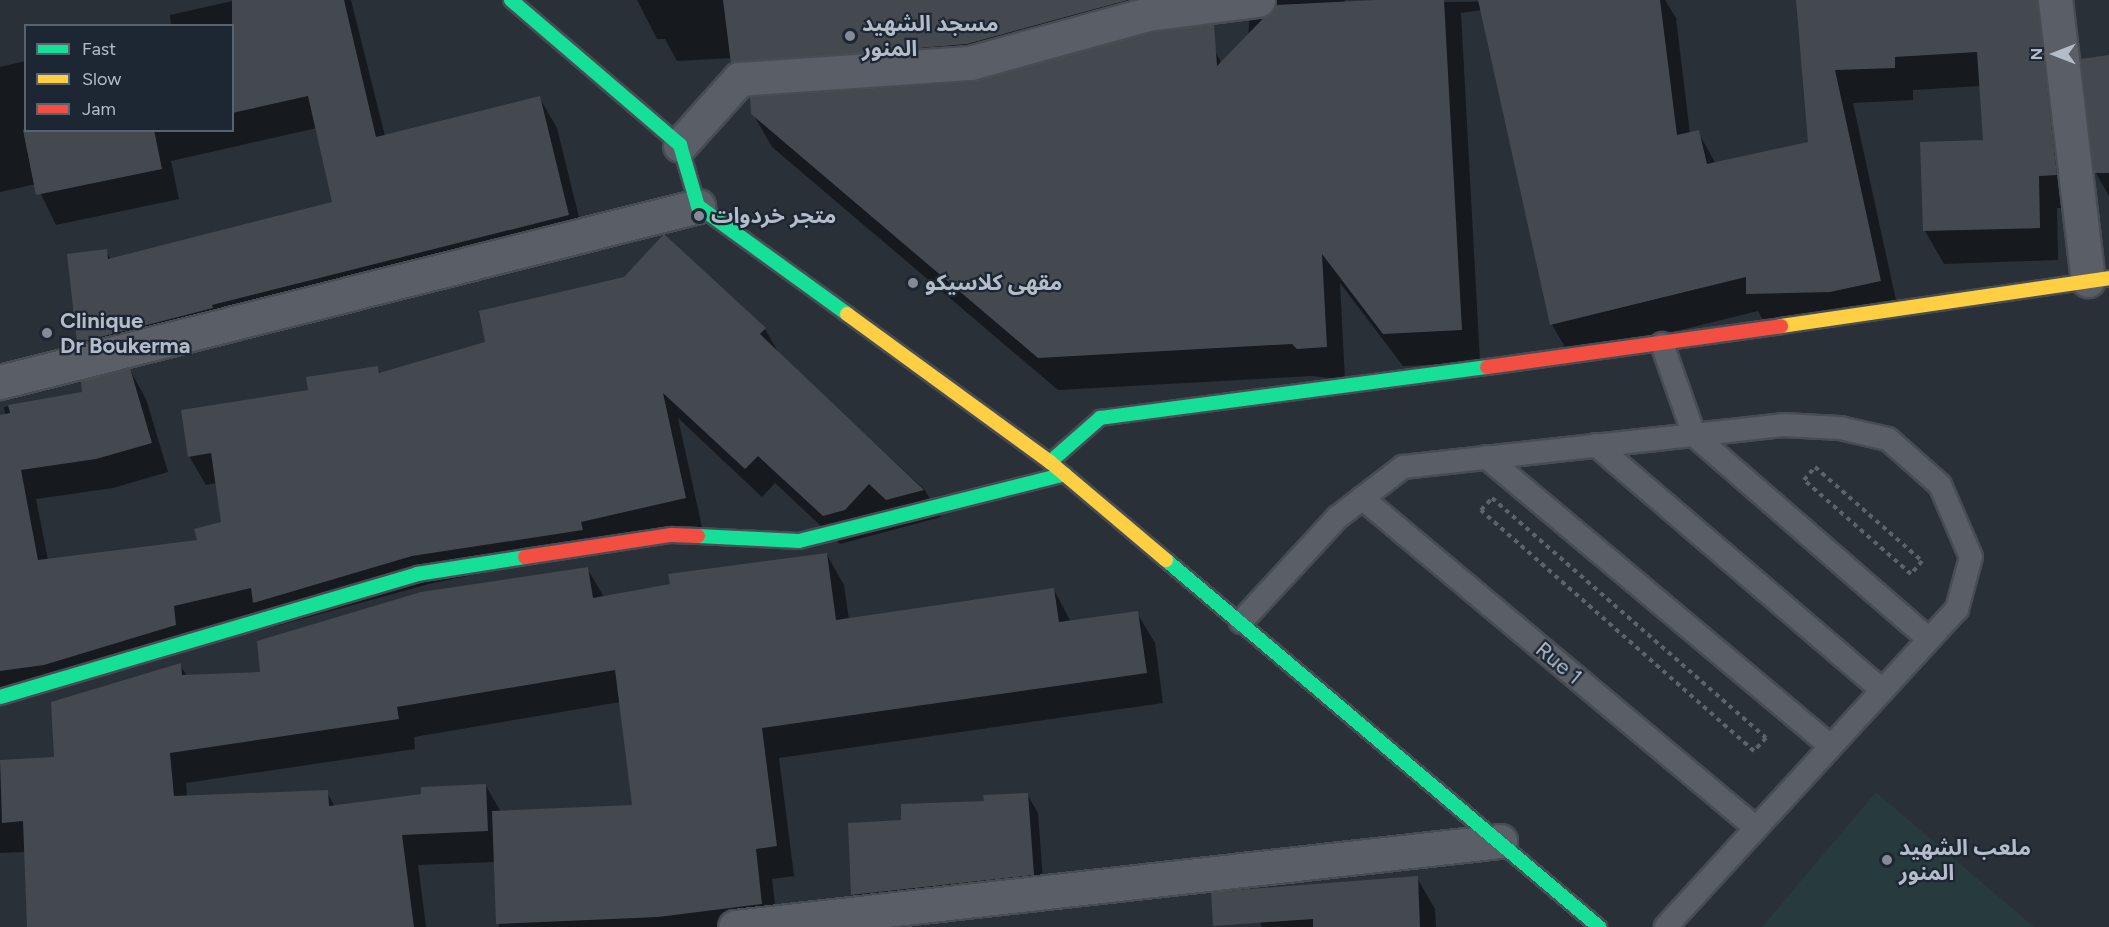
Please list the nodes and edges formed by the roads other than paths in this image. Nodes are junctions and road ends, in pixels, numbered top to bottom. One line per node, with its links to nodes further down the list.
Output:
1 (511, 0): 4 (street)
2 (1258, 0): 4 (street)
3 (2055, 0): 6 (street)
4 (680, 145): 5 (street)
5 (698, 206): 8 (street); 12 (street)
6 (2098, 279): 7 (street)
7 (1662, 344): 9 (lane); 12 (street)
8 (0, 381)
9 (1694, 435): 10 (lane); 16 (lane); 16 (lane)
10 (1596, 446): 11 (lane); 17 (lane)
11 (1486, 458): 14 (lane); 19 (lane)
12 (1050, 462): 13 (street)
13 (1065, 474): 15 (street); 18 (street)
14 (1362, 498): 15 (lane); 20 (lane, Rue 1)
15 (1241, 622): 21 (street)
16 (1929, 639): 17 (lane)
17 (1882, 690): 19 (lane)
18 (0, 697)
19 (1830, 746): 20 (lane)
20 (1756, 828): 24 (lane)
21 (1500, 841): 22 (street); 23 (street)
22 (735, 927)
23 (1599, 927)
24 (1666, 927)

